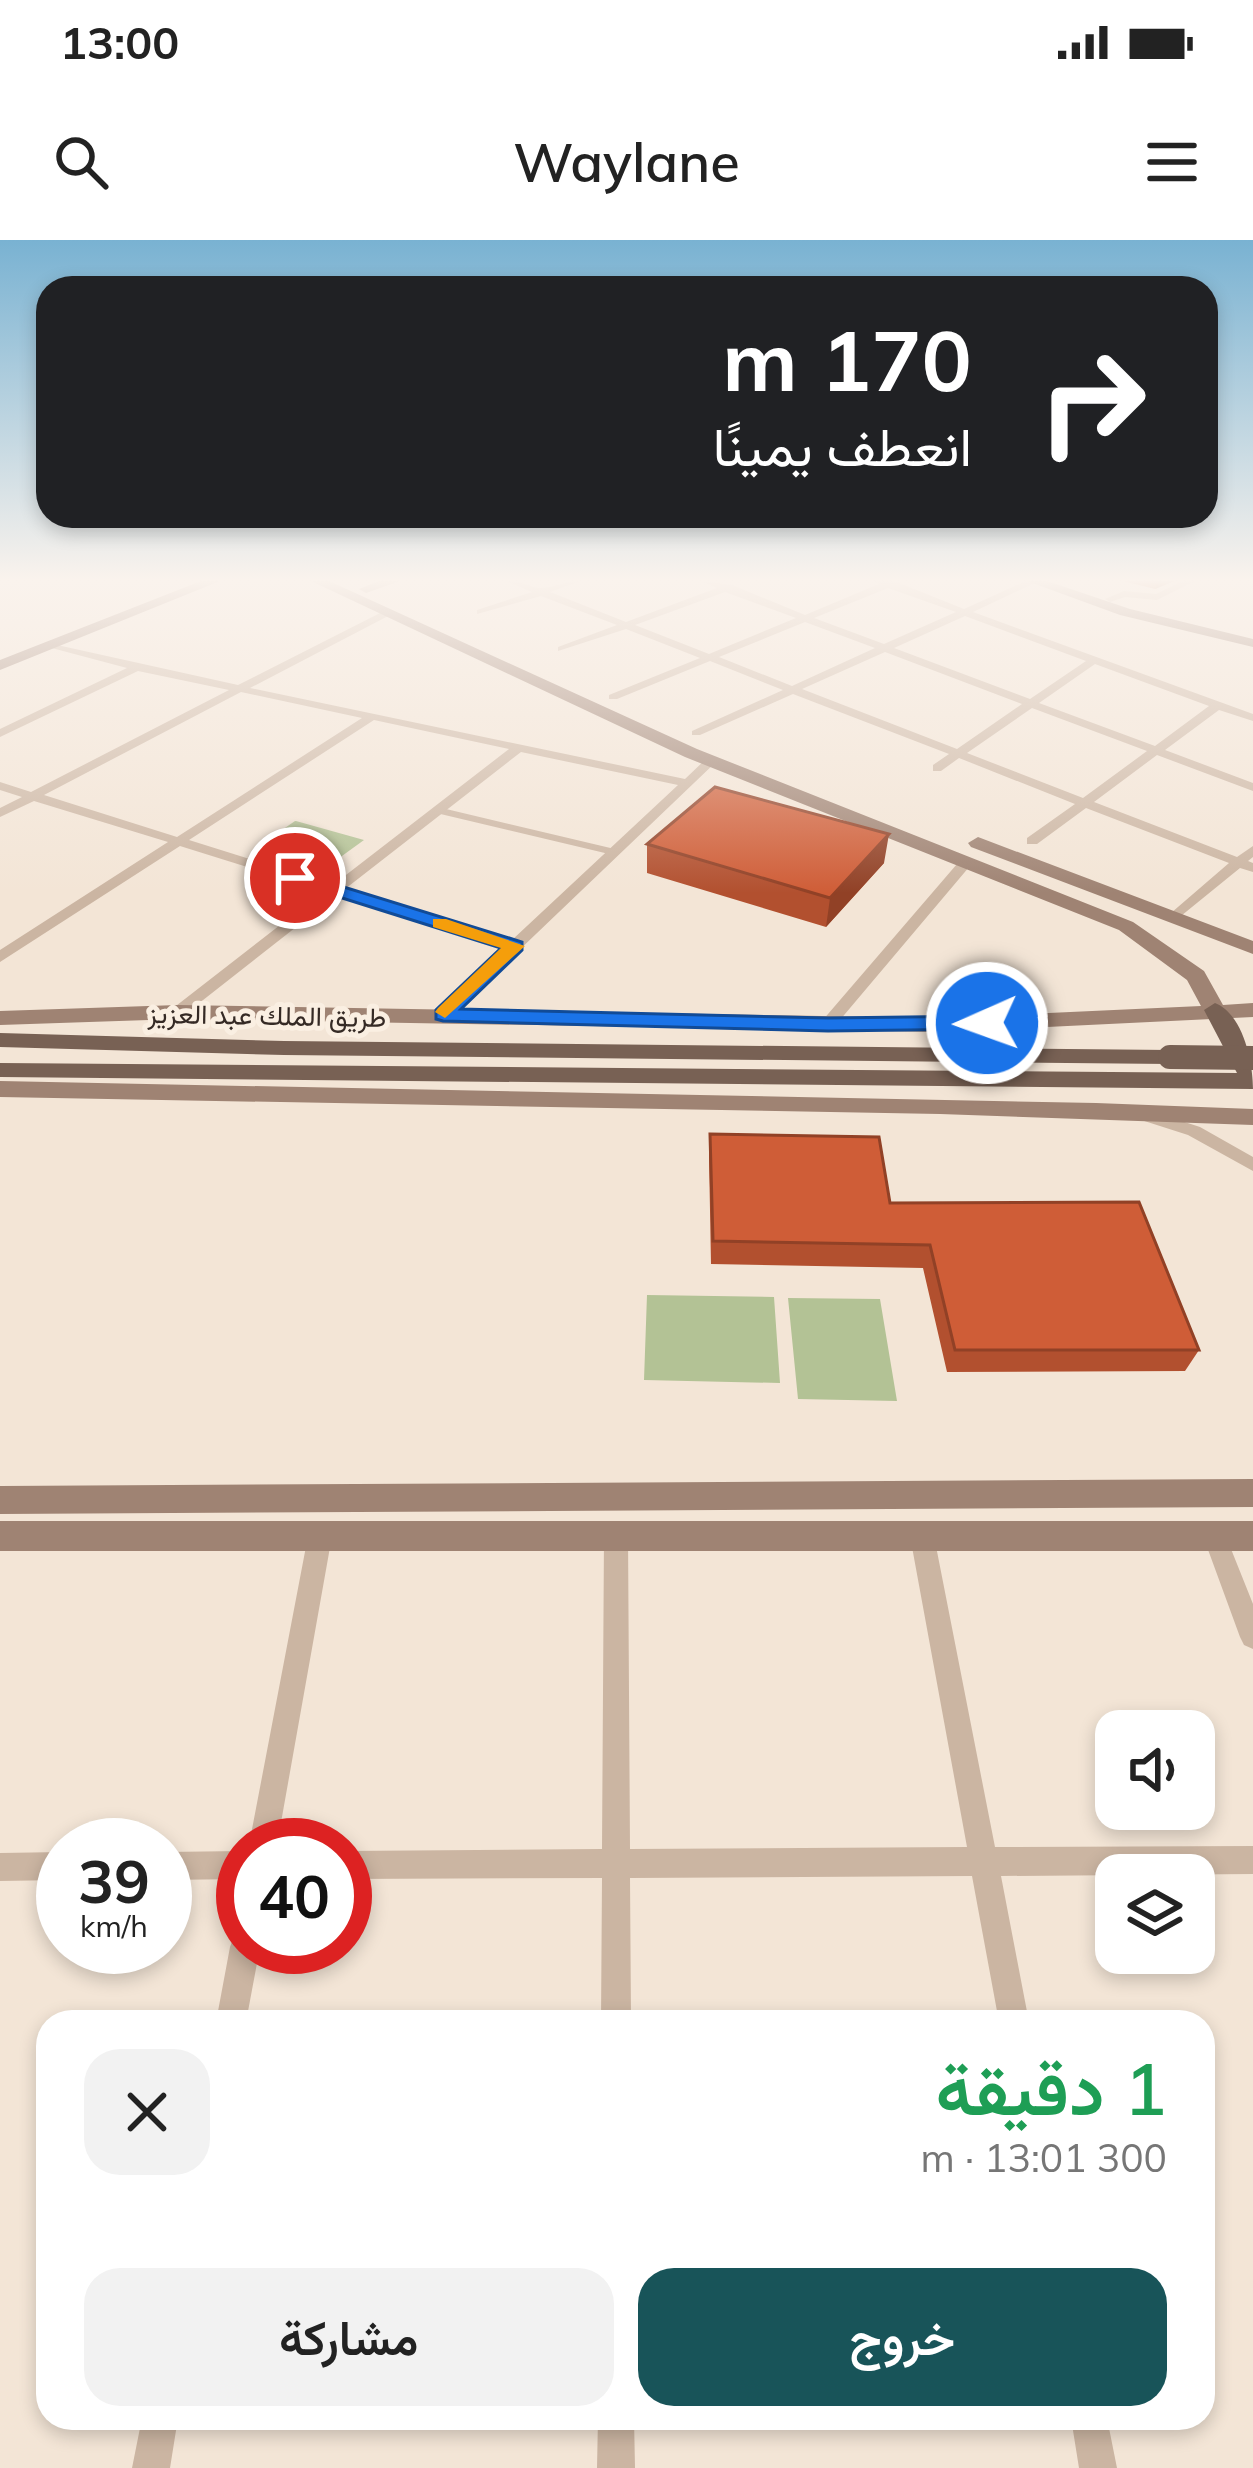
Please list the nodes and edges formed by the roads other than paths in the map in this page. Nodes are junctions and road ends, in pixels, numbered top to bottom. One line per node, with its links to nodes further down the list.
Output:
1 (101, 685): 19 (street)
2 (219, 685): 12 (street)
3 (247, 685): 12 (street)
4 (544, 685): 24 (street)
5 (587, 685): 14 (street)
6 (644, 685): 14 (street)
7 (780, 685): 13 (street)
8 (804, 685): 13 (street)
9 (983, 685): 15 (street)
10 (1057, 685): 15 (street)
11 (1161, 685): 16 (street)
12 (239, 689): 17 (street); 29 (street)
13 (793, 690): 20 (street); 23 (street)
14 (614, 697): 20 (street)
15 (1031, 703): 22 (street); 23 (street)
16 (1218, 706): 18 (street); 22 (street)
17 (374, 716): 21 (street); 35 (street)
18 (1253, 718)
19 (0, 733)
20 (696, 733): 33 (street)
21 (518, 747): 26 (street); 31 (street)
22 (1156, 751): 28 (street); 30 (street)
23 (957, 754): 25 (street); 30 (street)
24 (711, 761): 26 (street); 39 (street)
25 (937, 768)
26 (687, 783): 38 (street)
27 (0, 786): 29 (street)
28 (1253, 787)
29 (33, 796): 32 (street); 35 (street)
30 (1084, 803): 36 (street); 40 (street)
31 (437, 810): 38 (lane); 41 (street)
32 (0, 813)
33 (906, 816)
34 (968, 839): 42 (street)
35 (176, 840): 41 (street); 45 (street)
36 (1032, 842)
37 (1253, 850): 40 (street)
38 (614, 852): 43 (street)
39 (968, 860): 46 (street); 51 (street)
40 (1246, 866): 42 (street)
41 (334, 890): 43 (street); 48 (street)
42 (1176, 916): 44 (street)
43 (515, 946): 49 (street)
44 (1253, 948)
45 (0, 956)
46 (1215, 1010): 47 (street); 51 (street); 56 (main road)
47 (1253, 1010)
48 (178, 1012): 49 (street); 50 (street)
49 (443, 1014): 51 (street)
50 (0, 1018)
51 (828, 1024)
52 (0, 1040): 54 (main road, طريق الملك عبد العزيز)
53 (1253, 1058): 54 (main road, طريق الملك عبد العزيز, bridge)
54 (1169, 1069): 55 (main road); 56 (main road)
55 (0, 1070)
56 (1253, 1081)
57 (0, 1089): 58 (street)
58 (1134, 1112): 59 (street); 60 (street)
59 (1253, 1117)
60 (1253, 1165)
61 (1253, 1493): 62 (street)
62 (0, 1500)
63 (616, 1535): 65 (street); 66 (street); 73 (street)
64 (0, 1536): 65 (street)
65 (320, 1536): 70 (street)
66 (922, 1536): 67 (street); 72 (street)
67 (1215, 1536): 68 (street); 69 (street)
68 (1253, 1536)
69 (1253, 1637)
70 (268, 1818)
71 (1253, 1860): 72 (street)
72 (984, 1862): 73 (street); 80 (street)
73 (616, 1864): 74 (street); 79 (street)
74 (372, 1865)
75 (0, 1867): 76 (street)
76 (36, 1867)
77 (240, 1974): 78 (street)
78 (233, 2010)
79 (616, 2010)
80 (1012, 2010)
81 (158, 2430): 84 (street)
82 (616, 2430): 85 (street)
83 (1090, 2430): 86 (street)
84 (151, 2468)
85 (616, 2468)
86 (1098, 2468)

